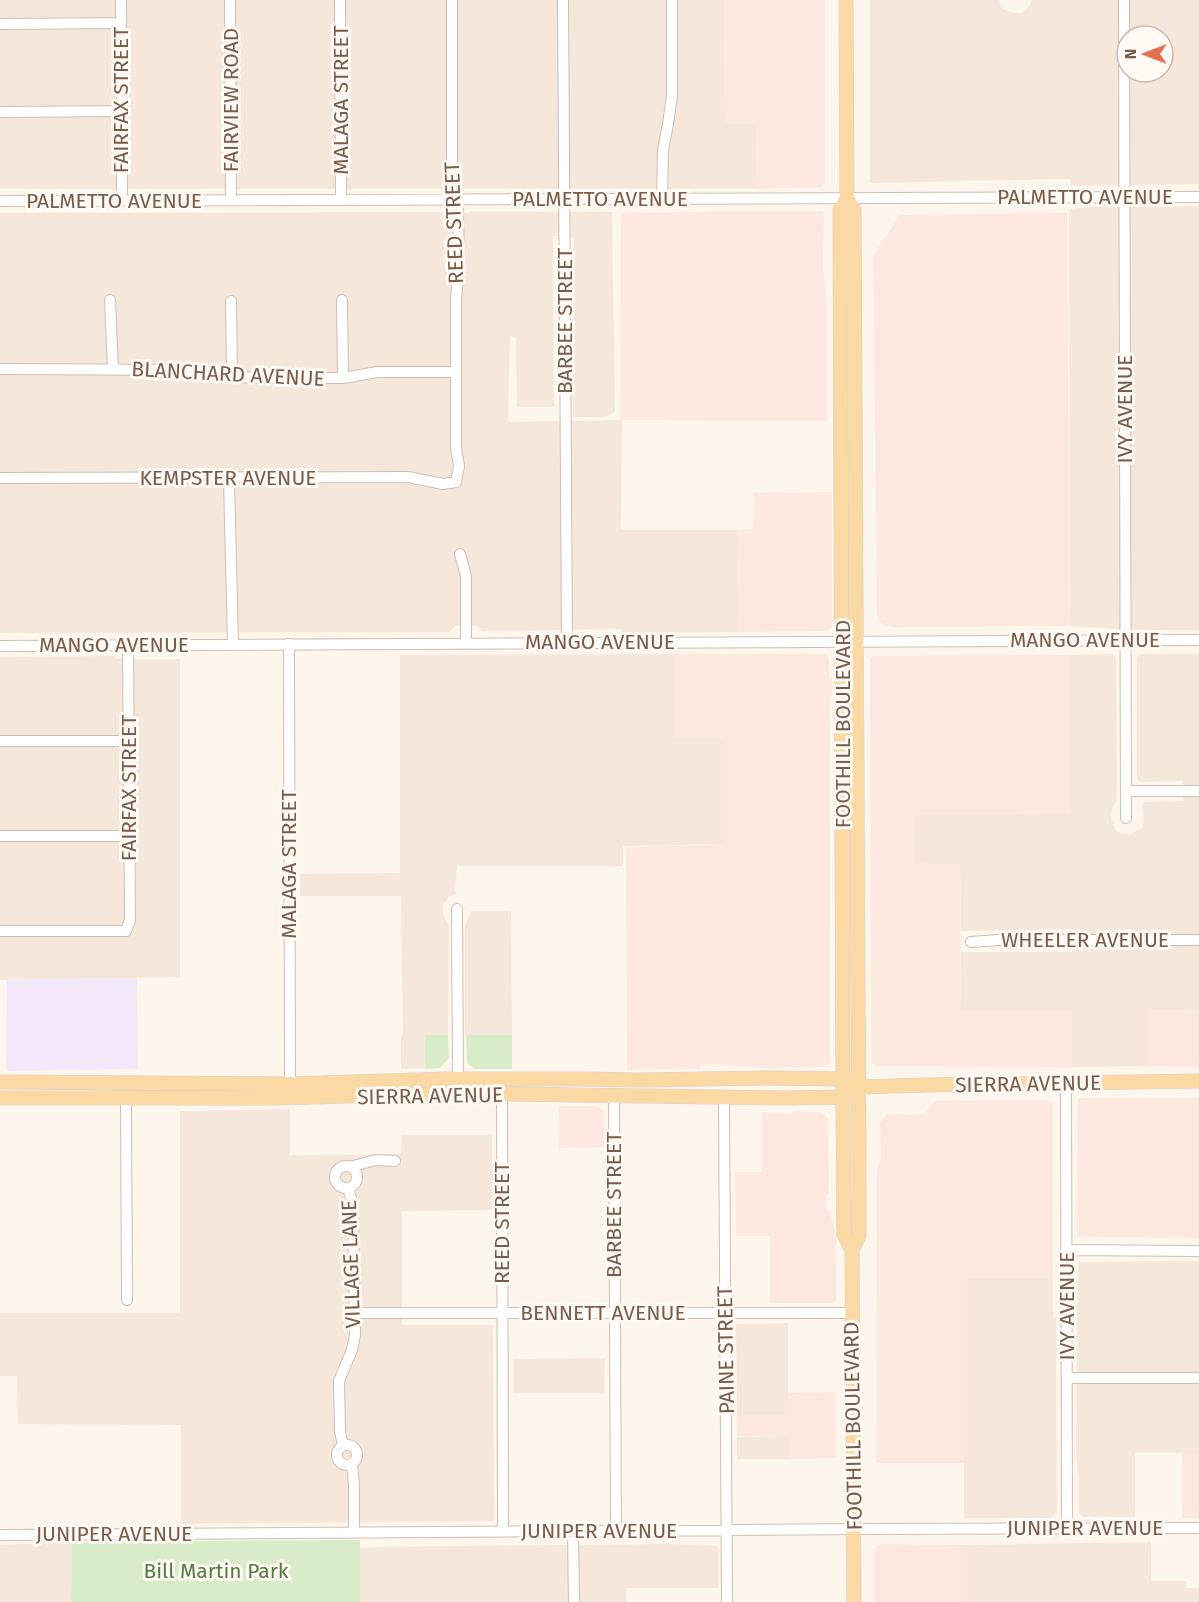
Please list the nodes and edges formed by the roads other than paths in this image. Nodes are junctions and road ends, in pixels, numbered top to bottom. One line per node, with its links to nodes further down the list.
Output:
1 (121, 0): 9 (street, FAIRFAX STREET)
2 (230, 0): 19 (street, FAIRVIEW ROAD)
3 (340, 0): 20 (street, MALAGA STREET)
4 (452, 0): 16 (street, REED STREET)
5 (563, 0): 17 (street, BARBEE STREET)
6 (672, 0): 18 (street)
7 (846, 0): 15 (main road, FOOTHILL BOULEVARD)
8 (1124, 0): 13 (street, IVY AVENUE)
9 (121, 23): 10 (street); 11 (street, FAIRFAX STREET)
10 (0, 24)
11 (122, 111): 12 (street); 22 (street, FAIRFAX STREET)
12 (0, 112)
13 (1125, 197): 14 (street, PALMETTO AVENUE); 15 (street, PALMETTO AVENUE); 36 (street, IVY AVENUE)
14 (1199, 197)
15 (847, 198): 18 (street, PALMETTO AVENUE); 31 (main road, FOOTHILL BOULEVARD)
16 (453, 199): 17 (street, PALMETTO AVENUE); 20 (street, PALMETTO AVENUE); 28 (street, REED STREET)
17 (564, 199): 18 (street, PALMETTO AVENUE); 40 (street, BARBEE STREET)
18 (662, 199)
19 (231, 200): 20 (street, PALMETTO AVENUE); 22 (street, PALMETTO AVENUE)
20 (341, 200)
21 (0, 201): 22 (street, PALMETTO AVENUE)
22 (122, 201)
23 (110, 300): 27 (street)
24 (342, 300): 30 (street)
25 (231, 301): 29 (street)
26 (0, 369): 27 (street, BLANCHARD AVENUE)
27 (112, 369): 29 (street, BLANCHARD AVENUE)
28 (456, 372): 30 (street, BLANCHARD AVENUE); 34 (street, REED STREET)
29 (232, 376): 30 (street, BLANCHARD AVENUE)
30 (343, 378)
31 (848, 443): 38 (main road, FOOTHILL BOULEVARD); 38 (main road, FOOTHILL BOULEVARD)
32 (0, 478): 33 (street, KEMPSTER AVENUE)
33 (229, 478): 34 (street, KEMPSTER AVENUE); 43 (street)
34 (456, 482)
35 (460, 554): 39 (street)
36 (1126, 640): 37 (street, MANGO AVENUE); 38 (street, MANGO AVENUE); 48 (street, IVY AVENUE)
37 (1199, 640)
38 (849, 641): 40 (street, MANGO AVENUE); 56 (main road, FOOTHILL BOULEVARD); 62 (main road, FOOTHILL BOULEVARD)
39 (466, 643): 40 (street, MANGO AVENUE); 41 (street, MANGO AVENUE)
40 (567, 643)
41 (288, 644): 43 (street, MANGO AVENUE); 61 (street, MALAGA STREET)
42 (128, 645): 43 (street, MANGO AVENUE); 44 (street, MANGO AVENUE); 46 (street, FAIRFAX STREET)
43 (232, 645)
44 (0, 646)
45 (0, 741): 46 (street)
46 (128, 741): 51 (street, FAIRFAX STREET)
47 (1199, 790): 48 (street)
48 (1127, 791): 49 (street, IVY AVENUE)
49 (1126, 818)
50 (0, 836): 51 (street)
51 (129, 836): 53 (street, FAIRFAX STREET)
52 (456, 909): 57 (street)
53 (0, 931)
54 (1199, 940): 55 (street, WHEELER AVENUE)
55 (971, 942)
56 (844, 1079): 57 (main road, SIERRA AVENUE); 62 (main road); 66 (main road, FOOTHILL BOULEVARD)
57 (458, 1080): 61 (main road, SIERRA AVENUE); 64 (street)
58 (1199, 1082): 60 (main road, SIERRA AVENUE)
59 (0, 1083): 61 (main road, SIERRA AVENUE)
60 (1066, 1083): 62 (main road, SIERRA AVENUE); 74 (street, IVY AVENUE)
61 (290, 1084)
62 (858, 1088): 66 (main road, SIERRA AVENUE); 73 (main road, FOOTHILL BOULEVARD)
63 (502, 1094): 64 (main road, SIERRA AVENUE); 65 (main road, SIERRA AVENUE); 78 (street, REED STREET)
64 (458, 1095): 68 (main road, SIERRA AVENUE)
65 (614, 1095): 69 (main road, SIERRA AVENUE); 79 (street, BARBEE STREET)
66 (843, 1097): 69 (main road, SIERRA AVENUE); 73 (main road, FOOTHILL BOULEVARD)
67 (0, 1098): 68 (main road, SIERRA AVENUE)
68 (126, 1098): 76 (street)
69 (724, 1098): 80 (street, PAINE STREET)
70 (395, 1161): 71 (street)
71 (350, 1167): 72 (street); 72 (street)
72 (348, 1188): 77 (street, VILLAGE LANE)
73 (852, 1250): 81 (main road, FOOTHILL BOULEVARD)
74 (1066, 1251): 75 (street); 82 (street, IVY AVENUE)
75 (1199, 1251)
76 (127, 1300)
77 (355, 1313): 78 (street, BENNETT AVENUE); 91 (street, VILLAGE LANE)
78 (502, 1313): 79 (street, BENNETT AVENUE); 88 (street, REED STREET)
79 (615, 1313): 80 (street, BENNETT AVENUE); 90 (street, BARBEE STREET)
80 (725, 1313): 81 (street, BENNETT AVENUE); 87 (street, PAINE STREET)
81 (852, 1313): 86 (main road, FOOTHILL BOULEVARD)
82 (1067, 1378): 83 (street); 84 (street, IVY AVENUE)
83 (1199, 1378)
84 (1067, 1528): 85 (street, JUNIPER AVENUE); 86 (street, JUNIPER AVENUE)
85 (1199, 1528)
86 (855, 1529): 87 (street, JUNIPER AVENUE); 95 (main road, FOOTHILL BOULEVARD)
87 (727, 1530): 90 (street, JUNIPER AVENUE); 94 (street, PAINE STREET)
88 (503, 1531): 89 (street, JUNIPER AVENUE); 91 (street, JUNIPER AVENUE)
89 (573, 1531): 90 (street, JUNIPER AVENUE); 93 (street)
90 (616, 1531)
91 (354, 1532): 92 (street, JUNIPER AVENUE)
92 (0, 1535)
93 (574, 1602)
94 (727, 1602)
95 (854, 1602)

